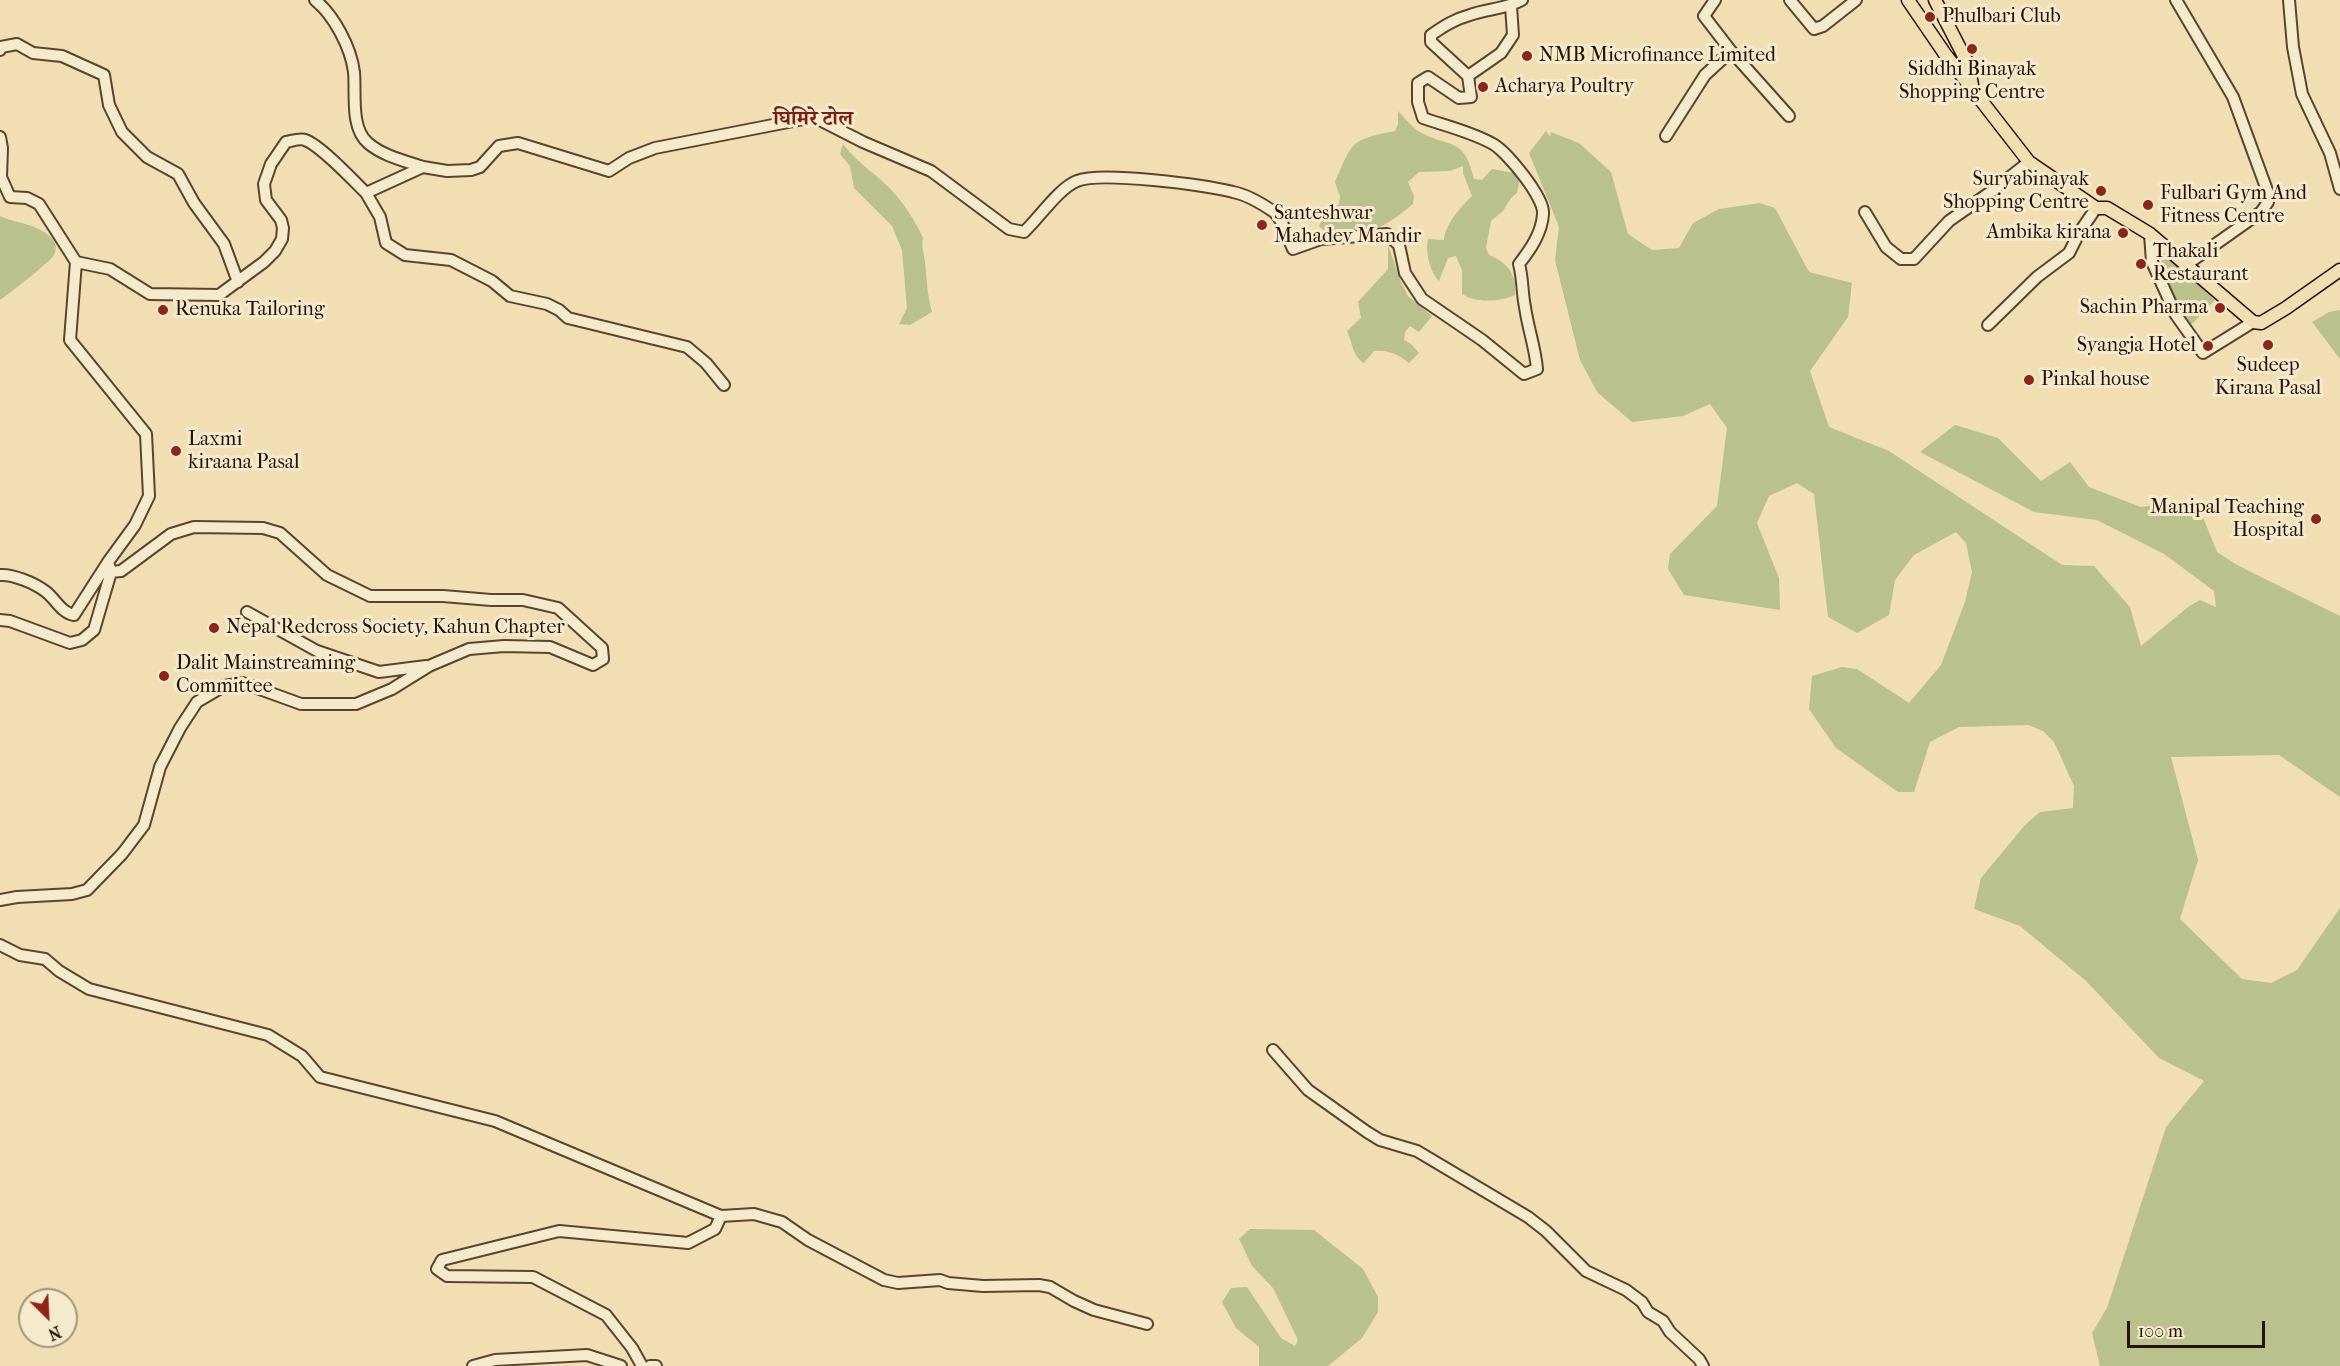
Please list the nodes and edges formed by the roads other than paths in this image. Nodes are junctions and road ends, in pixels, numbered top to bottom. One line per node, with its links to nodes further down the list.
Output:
1 (315, 0): 19 (street)
2 (1522, 0): 10 (street)
3 (1715, 0): 12 (street)
4 (1790, 0): 5 (street)
5 (1856, 0)
6 (1908, 0): 14 (main road)
7 (1935, 0): 14 (main road)
8 (2176, 0): 26 (street)
9 (2289, 0): 20 (street)
10 (1511, 6): 13 (street); 13 (street)
11 (0, 50): 28 (street)
12 (1731, 51): 15 (street); 16 (street)
13 (1468, 76): 19 (street)
14 (1972, 86): 18 (main road)
15 (1789, 116)
16 (1666, 136)
17 (0, 137): 25 (street)
18 (2029, 162): 22 (main road); 23 (street)
19 (423, 168): 21 (street)
20 (2340, 189)
21 (366, 193): 28 (street); 31 (street)
22 (2096, 208): 24 (main road); 30 (street)
23 (1865, 212)
24 (2150, 234): 26 (main road); 29 (street)
25 (76, 262): 28 (street); 32 (street)
26 (2186, 265): 29 (main road)
27 (2340, 270): 29 (main road)
28 (238, 282)
29 (2253, 322)
30 (1988, 325)
31 (724, 385)
32 (110, 567): 33 (street); 35 (street); 36 (street)
33 (0, 575)
34 (247, 612): 36 (street)
35 (0, 620)
36 (429, 666): 37 (street)
37 (0, 900)
38 (0, 945): 40 (street)
39 (1273, 1050): 47 (street)
40 (721, 1216): 41 (street); 44 (street)
41 (1147, 1324)
42 (473, 1366): 43 (street)
43 (621, 1366)
44 (642, 1366)
45 (650, 1366): 46 (street)
46 (656, 1366)
47 (1703, 1366)

